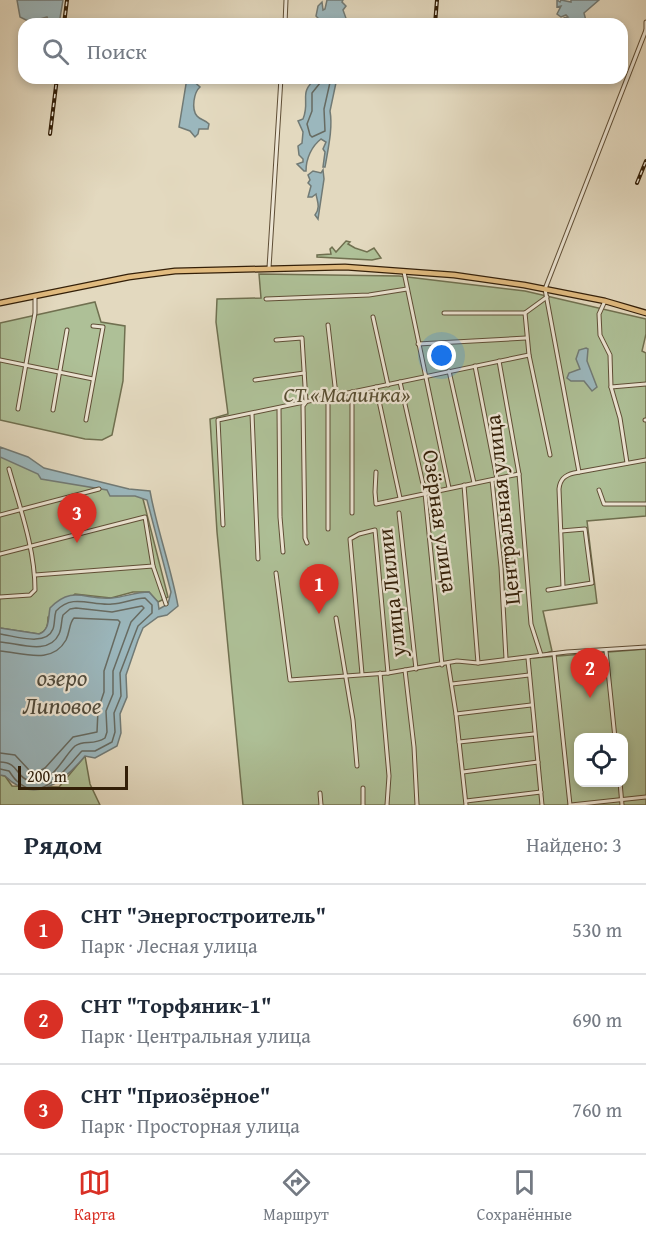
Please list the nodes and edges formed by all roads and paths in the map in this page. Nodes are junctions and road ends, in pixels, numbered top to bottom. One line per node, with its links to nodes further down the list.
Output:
1 (286, 0): 2 (street)
2 (285, 18)
3 (646, 22): 4 (street)
4 (646, 31): 5 (street)
5 (628, 76)
6 (281, 84): 8 (street)
7 (625, 84): 11 (street)
8 (268, 268): 9 (main road); 12 (main road)
9 (404, 270): 10 (street); 11 (main road)
10 (406, 289): 14 (street); 26 (street)
11 (545, 289): 13 (street); 15 (main road)
12 (34, 296): 16 (main road); 30 (street)
13 (547, 297): 18 (street); 57 (street)
14 (266, 299)
15 (605, 302): 19 (main road); 42 (street)
16 (0, 303)
17 (444, 313): 18 (street)
18 (525, 313): 24 (street)
19 (646, 313)
20 (373, 316): 40 (street)
21 (328, 325): 44 (street)
22 (93, 326): 36 (street)
23 (68, 330): 33 (street)
24 (526, 338): 26 (street); 27 (street)
25 (276, 340): 34 (street)
26 (418, 344): 35 (street)
27 (529, 355): 29 (street); 52 (street)
28 (0, 360): 30 (street)
29 (500, 361): 31 (street); 58 (street, Центральная улица)
30 (26, 364): 33 (street); 48 (street)
31 (475, 366): 32 (street); 59 (street)
32 (449, 371): 35 (street); 61 (street)
33 (60, 372): 36 (street); 49 (street)
34 (304, 373): 37 (street); 46 (street)
35 (426, 376): 38 (street); 63 (street)
36 (93, 379): 51 (street)
37 (255, 380)
38 (400, 382): 40 (street); 66 (street, Озёрная улица)
39 (646, 384): 42 (street)
40 (388, 385): 41 (street)
41 (376, 387): 43 (street); 67 (street)
42 (610, 387): 54 (street)
43 (352, 392): 44 (street); 70 (street)
44 (336, 395): 45 (street)
45 (328, 398): 46 (street); 74 (street)
46 (306, 402): 47 (street); 76 (street)
47 (279, 408): 50 (street); 78 (street)
48 (18, 409)
49 (53, 410)
50 (252, 414): 73 (street); 80 (street)
51 (86, 420)
52 (550, 455)
53 (646, 460): 54 (street)
54 (627, 464): 57 (street)
55 (9, 469): 69 (street)
56 (376, 472): 67 (street)
57 (579, 472): 75 (street)
58 (519, 474): 59 (street); 92 (street, Центральная улица)
59 (497, 479): 60 (street)
60 (492, 480): 61 (street); 94 (street)
61 (474, 483): 62 (street)
62 (464, 485): 63 (street); 96 (street)
63 (449, 488): 66 (street)
64 (99, 489): 69 (street)
65 (599, 490): 68 (street)
66 (425, 493): 67 (street); 97 (street, Озёрная улица)
67 (400, 498)
68 (646, 504)
69 (21, 510): 72 (street); 77 (street)
70 (352, 513)
71 (399, 513): 98 (street, улица Лилии)
72 (0, 515)
73 (223, 525)
74 (328, 529)
75 (561, 531): 84 (street); 84 (street)
76 (307, 543)
77 (30, 545): 79 (street); 81 (street); 83 (street)
78 (283, 552)
79 (0, 554)
80 (258, 559)
81 (153, 566): 83 (street); 87 (street)
82 (276, 573): 104 (street)
83 (35, 575): 86 (street)
84 (563, 587): 85 (street)
85 (548, 590)
86 (0, 597)
87 (166, 604)
88 (336, 618): 104 (street)
89 (646, 647): 90 (street)
90 (606, 651): 91 (street); 108 (street)
91 (554, 654): 92 (street); 126 (street)
92 (541, 655): 93 (street)
93 (528, 657): 94 (street); 103 (street)
94 (506, 659): 96 (street)
95 (448, 663): 96 (street); 97 (street); 105 (street)
96 (477, 663)
97 (442, 664): 98 (street)
98 (416, 669): 99 (street)
99 (405, 670): 100 (street); 124 (street)
100 (388, 673): 101 (street); 102 (street)
101 (362, 674): 102 (street); 104 (street)
102 (380, 674): 123 (street)
103 (529, 675): 105 (street); 106 (street)
104 (346, 676): 112 (street)
105 (452, 684): 107 (street)
106 (531, 705): 107 (street); 109 (street)
107 (456, 714): 110 (street)
108 (614, 733)
109 (534, 734): 110 (street); 111 (street)
110 (459, 742): 113 (street)
111 (538, 762): 113 (street); 116 (street)
112 (357, 766)
113 (463, 772): 120 (street)
114 (620, 787): 119 (street)
115 (363, 788): 122 (street)
116 (541, 792): 120 (street); 125 (street)
117 (320, 793): 121 (street)
118 (646, 797): 119 (street)
119 (621, 799): 126 (street); 127 (street)
120 (466, 803)
121 (321, 805)
122 (363, 805)
123 (387, 805)
124 (417, 805)
125 (542, 805)
126 (571, 805)
127 (622, 805)

